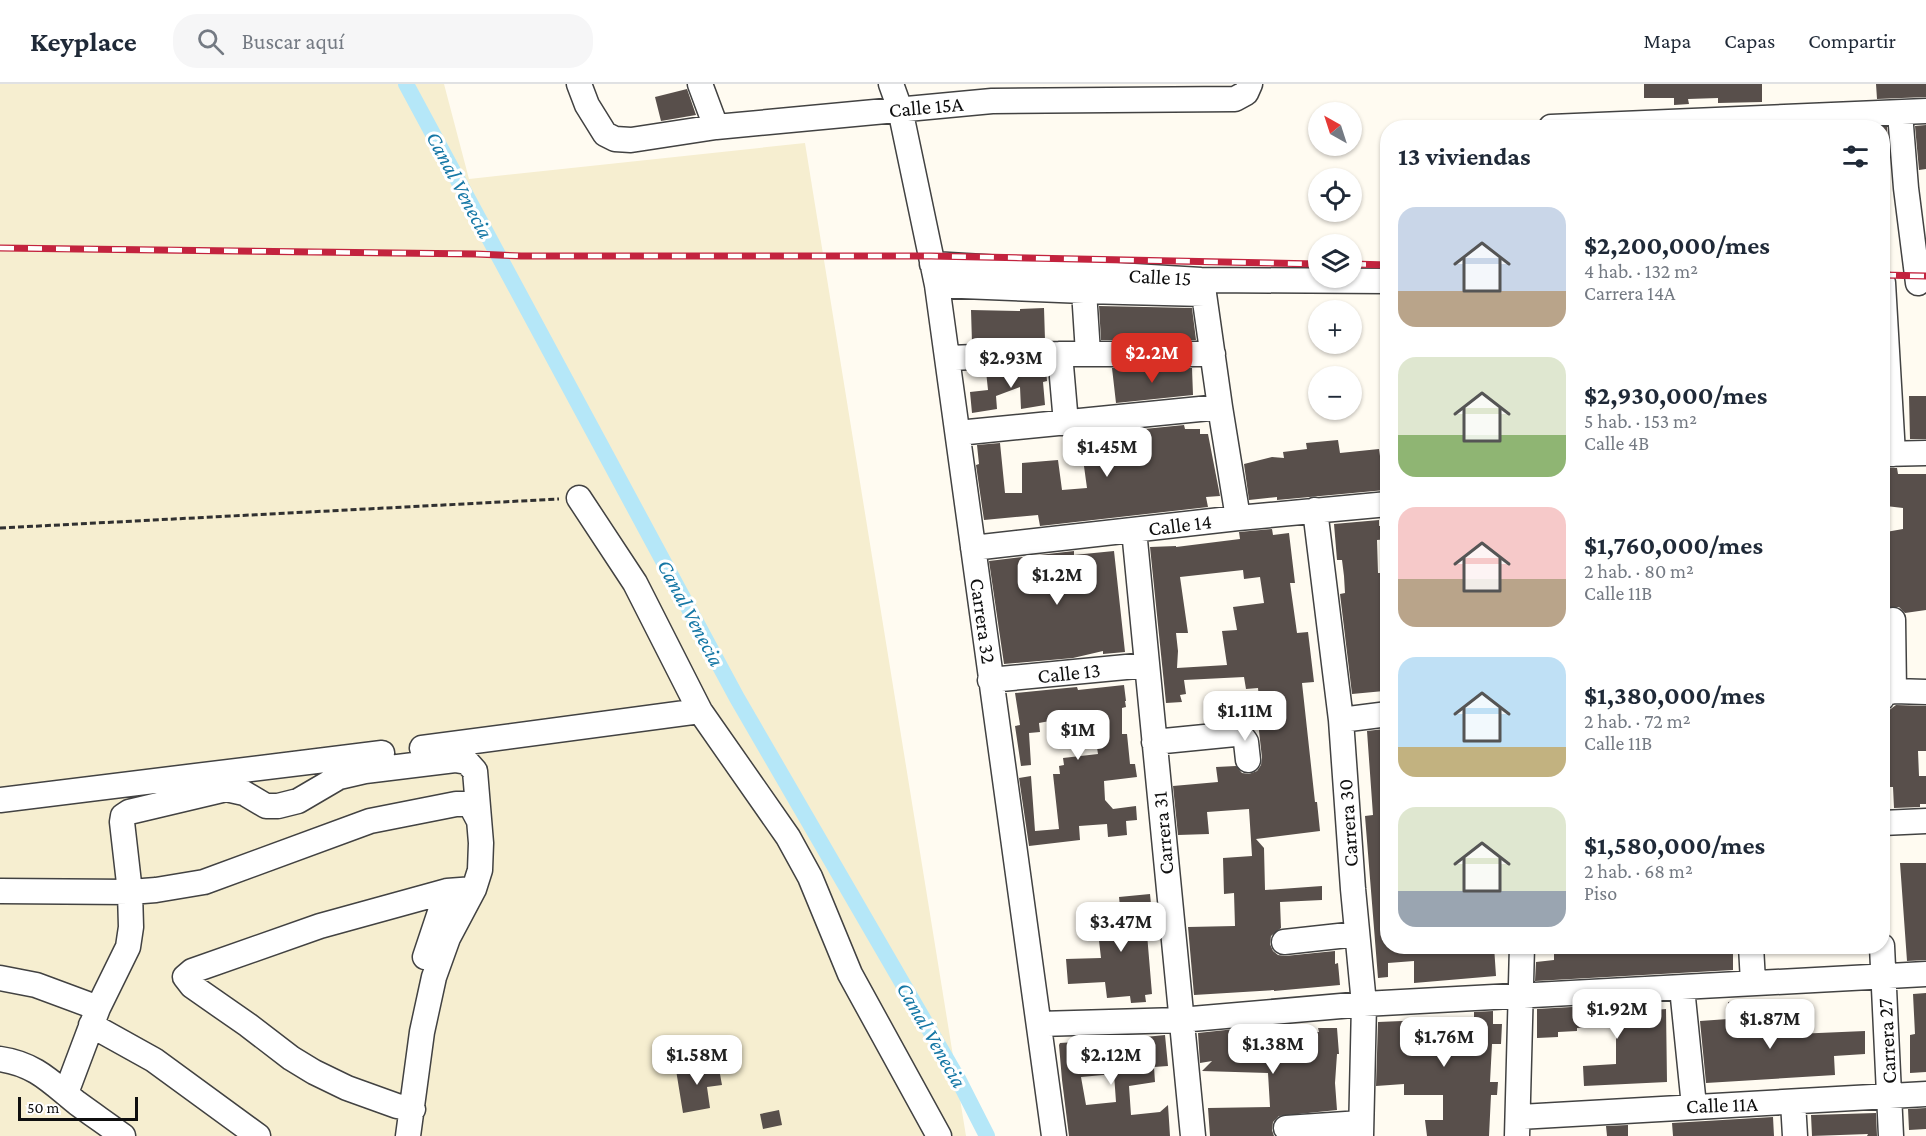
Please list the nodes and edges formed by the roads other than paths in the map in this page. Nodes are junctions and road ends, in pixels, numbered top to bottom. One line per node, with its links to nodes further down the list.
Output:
1 (579, 84): 10 (street, Calle 15A)
2 (700, 84): 10 (street)
3 (891, 84): 6 (street, Carrera 32)
4 (1250, 84): 5 (street, Calle 15A)
5 (989, 93): 6 (street, Calle 15A)
6 (900, 109): 10 (street, Calle 15A); 12 (street, Carrera 32)
7 (1926, 111): 8 (street)
8 (1900, 112): 9 (street); 11 (street)
9 (1793, 120)
10 (716, 127)
11 (1916, 188): 15 (street)
12 (935, 274): 13 (street, Calle 15); 16 (street, Calle 15); 20 (street, Carrera 32)
13 (1380, 281)
14 (1890, 283): 15 (street)
15 (1922, 283)
16 (1084, 291): 18 (street); 19 (street, Calle 15)
17 (1060, 354): 18 (street); 20 (street); 22 (street)
18 (1088, 354): 19 (street)
19 (1213, 354): 21 (street)
20 (948, 358): 23 (street, Carrera 32)
21 (1220, 408): 22 (street); 29 (street)
22 (1066, 423): 23 (street)
23 (958, 433): 31 (street, Carrera 32)
24 (1926, 453): 25 (street)
25 (1890, 454)
26 (579, 498): 38 (street)
27 (1380, 505): 28 (street, Calle 14)
28 (1315, 510): 29 (street, Calle 14); 40 (street, Carrera 30)
29 (1238, 518): 30 (street, Calle 14)
30 (1134, 530): 31 (street, Calle 14); 33 (street, Carrera 31)
31 (973, 548): 35 (street, Carrera 32)
32 (1893, 620): 34 (street)
33 (1147, 665): 35 (street, Calle 13); 41 (street, Carrera 31)
34 (1890, 665)
35 (990, 680): 65 (street, Carrera 32)
36 (1926, 692): 37 (street)
37 (1890, 695)
38 (700, 711): 43 (street); 80 (street)
39 (1380, 715): 40 (street)
40 (1341, 720): 51 (street, Carrera 30)
41 (1154, 742): 42 (street); 64 (street, Carrera 31)
42 (1248, 760)
43 (0, 800)
44 (478, 819): 47 (street); 50 (street); 50 (street)
45 (1926, 821): 46 (street)
46 (1890, 823)
47 (474, 889): 49 (street); 72 (street)
48 (0, 891): 50 (street)
49 (447, 891): 72 (street); 72 (street)
50 (130, 892): 63 (street)
51 (1357, 934): 52 (street); 62 (street, Carrera 30)
52 (1284, 942)
53 (1522, 954): 61 (street)
54 (1751, 954): 59 (street)
55 (1882, 954): 57 (street, Carrera 27)
56 (1926, 974): 57 (street)
57 (1883, 976): 59 (street); 69 (street, Carrera 27)
58 (0, 978): 63 (street)
59 (1753, 982): 60 (street)
60 (1683, 988): 61 (street); 71 (street)
61 (1520, 996): 62 (street); 73 (street)
62 (1364, 1004): 64 (street); 75 (street, Carrera 30)
63 (94, 1016): 67 (street); 77 (street)
64 (1180, 1020): 65 (street); 82 (street, Carrera 31)
65 (1039, 1024): 81 (street, Carrera 32)
66 (0, 1059): 67 (street)
67 (66, 1093): 76 (street)
68 (1926, 1094): 69 (street, Calle 11A)
69 (1890, 1097): 70 (street, Calle 11A); 84 (street, Carrera 27)
70 (1793, 1102): 71 (street, Calle 11A); 83 (street)
71 (1694, 1106): 73 (street, Calle 11A)
72 (405, 1108): 78 (street); 79 (street)
73 (1517, 1126)
74 (1286, 1128): 75 (street)
75 (1361, 1130)
76 (123, 1136)
77 (258, 1136)
78 (393, 1136)
79 (408, 1136)
80 (939, 1136)
81 (1054, 1136)
82 (1193, 1136)
83 (1795, 1136)
84 (1892, 1136)

